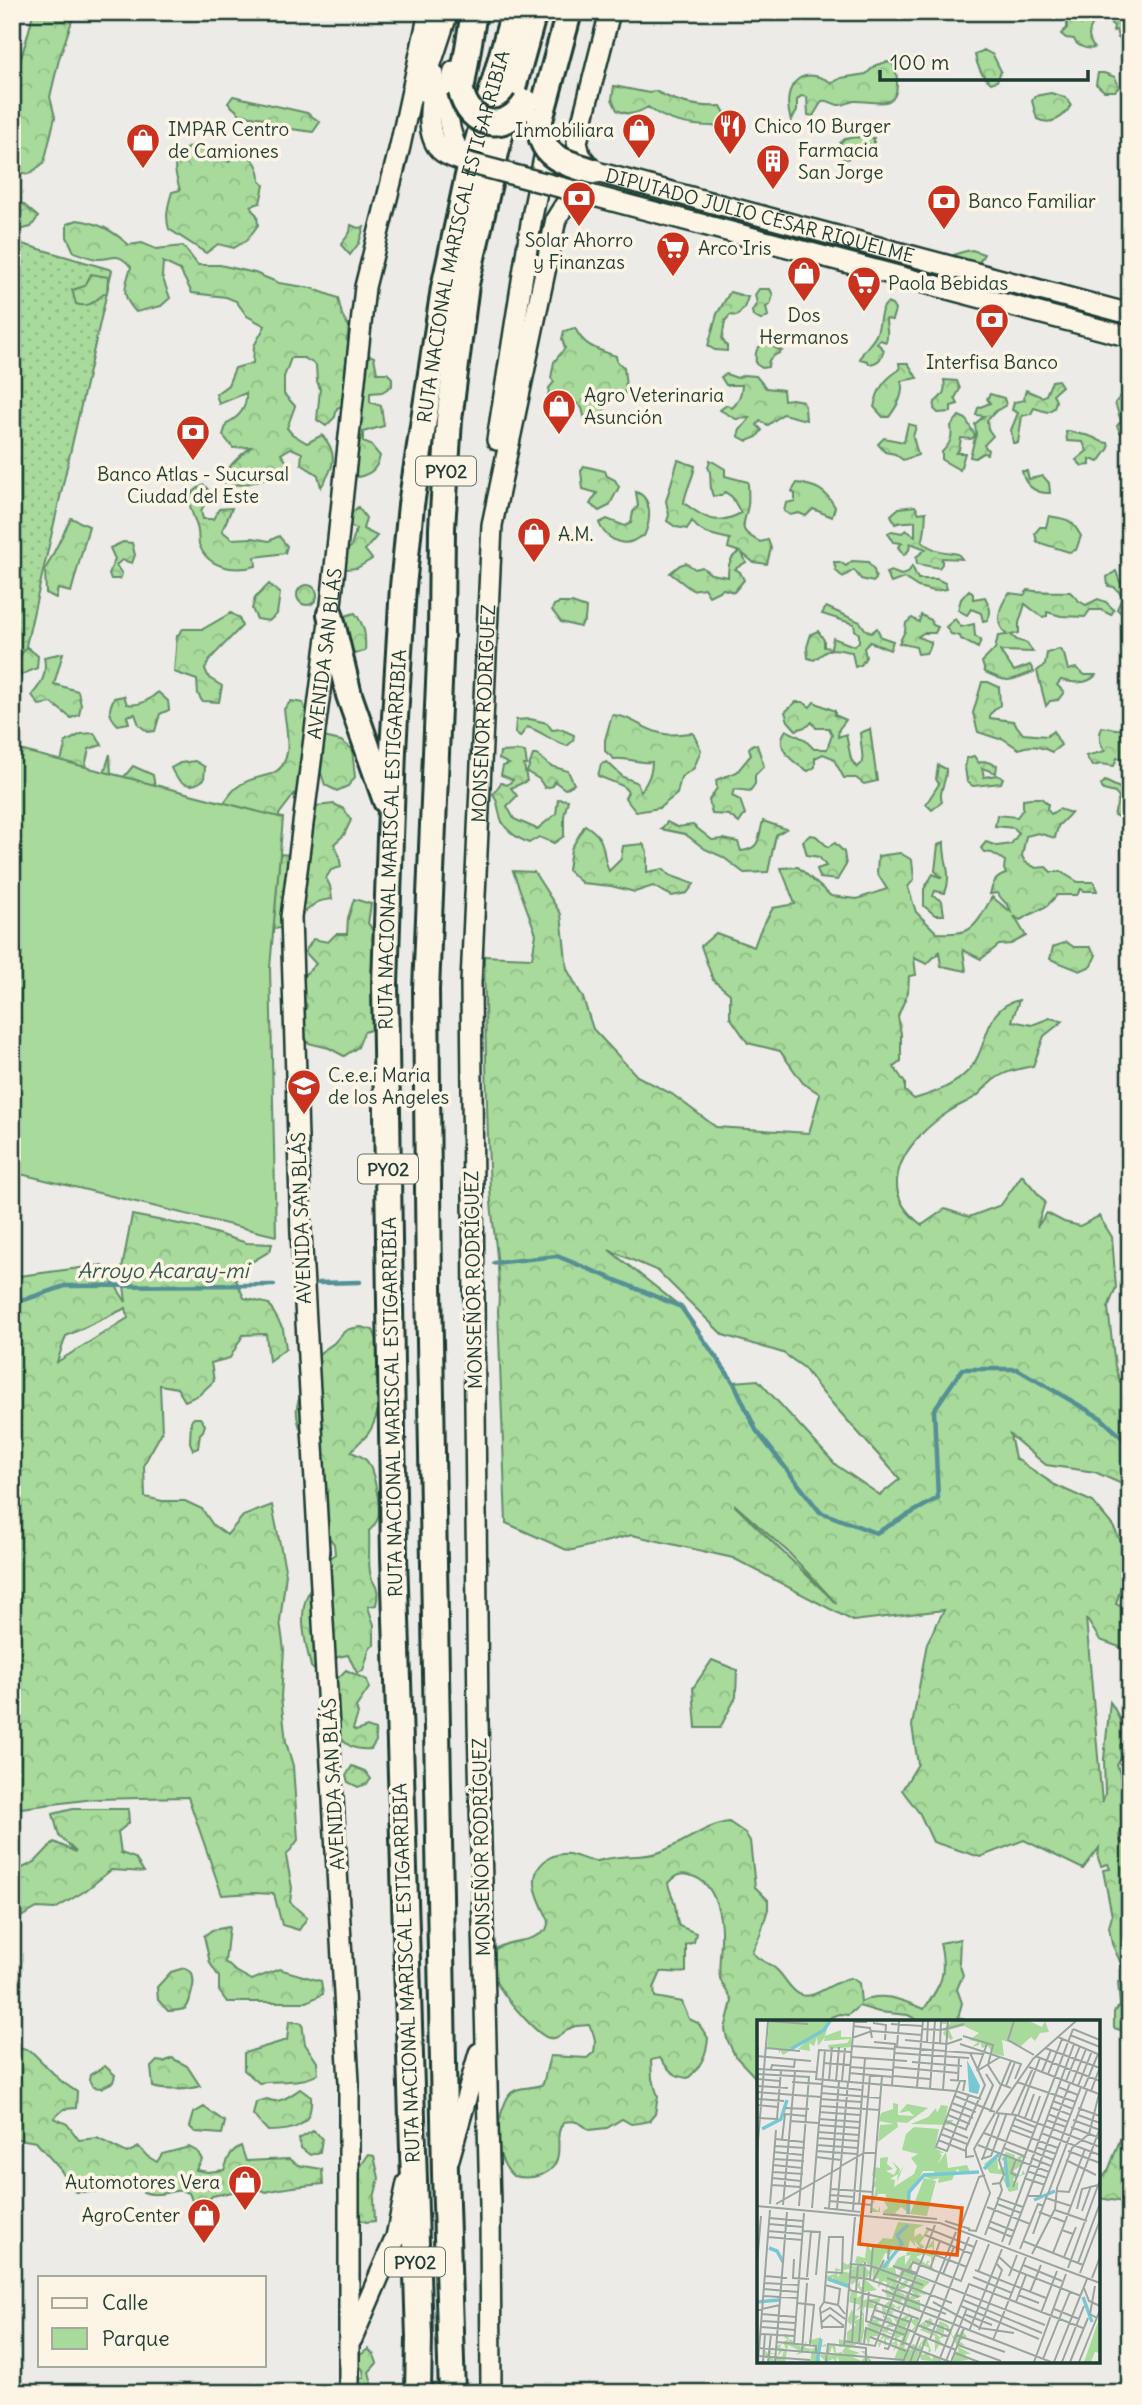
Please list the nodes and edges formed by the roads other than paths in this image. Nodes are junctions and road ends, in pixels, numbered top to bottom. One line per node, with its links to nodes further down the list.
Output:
1 (429, 12): 12 (street, AVENIDA SAN BLÁS)
2 (448, 12): 10 (street)
3 (471, 12): 11 (highway, bridge); 13 (street)
4 (514, 12): 19 (highway, RUTA NACIONAL MARISCAL ESTIGARRIBIA / PY02)
5 (534, 12): 22 (highway, RUTA NACIONAL MARISCAL ESTIGARRIBIA / PY02)
6 (555, 12): 11 (highway)
7 (569, 12): 11 (highway)
8 (581, 12): 17 (street)
9 (610, 12): 14 (street)
10 (435, 55): 12 (street); 13 (street)
11 (533, 111): 14 (highway, bridge)
12 (400, 146): 18 (street, AVENIDA SAN BLÁS)
13 (465, 162): 14 (street, bridge)
14 (591, 183): 15 (street, DIPUTADO JULIO CÉSAR RIQUELME); 16 (street, DIPUTADO JULIO CÉSAR RIQUELME); 17 (street, MONSEÑOR RODRÍGUEZ)
15 (1130, 314)
16 (1130, 337)
17 (492, 525): 20 (street, MONSEÑOR RODRÍGUEZ)
18 (330, 614): 19 (highway); 23 (street, AVENIDA SAN BLÁS)
19 (391, 815): 21 (highway, RUTA NACIONAL MARISCAL ESTIGARRIBIA / PY02)
20 (485, 2032): 22 (street); 27 (street, MONSEÑOR RODRÍGUEZ)
21 (411, 2162): 23 (street); 25 (highway, RUTA NACIONAL MARISCAL ESTIGARRIBIA / PY02)
22 (445, 2174): 26 (highway, RUTA NACIONAL MARISCAL ESTIGARRIBIA / PY02)
23 (348, 2348): 24 (street, AVENIDA SAN BLÁS)
24 (349, 2393)
25 (418, 2393)
26 (452, 2393)
27 (491, 2393)

